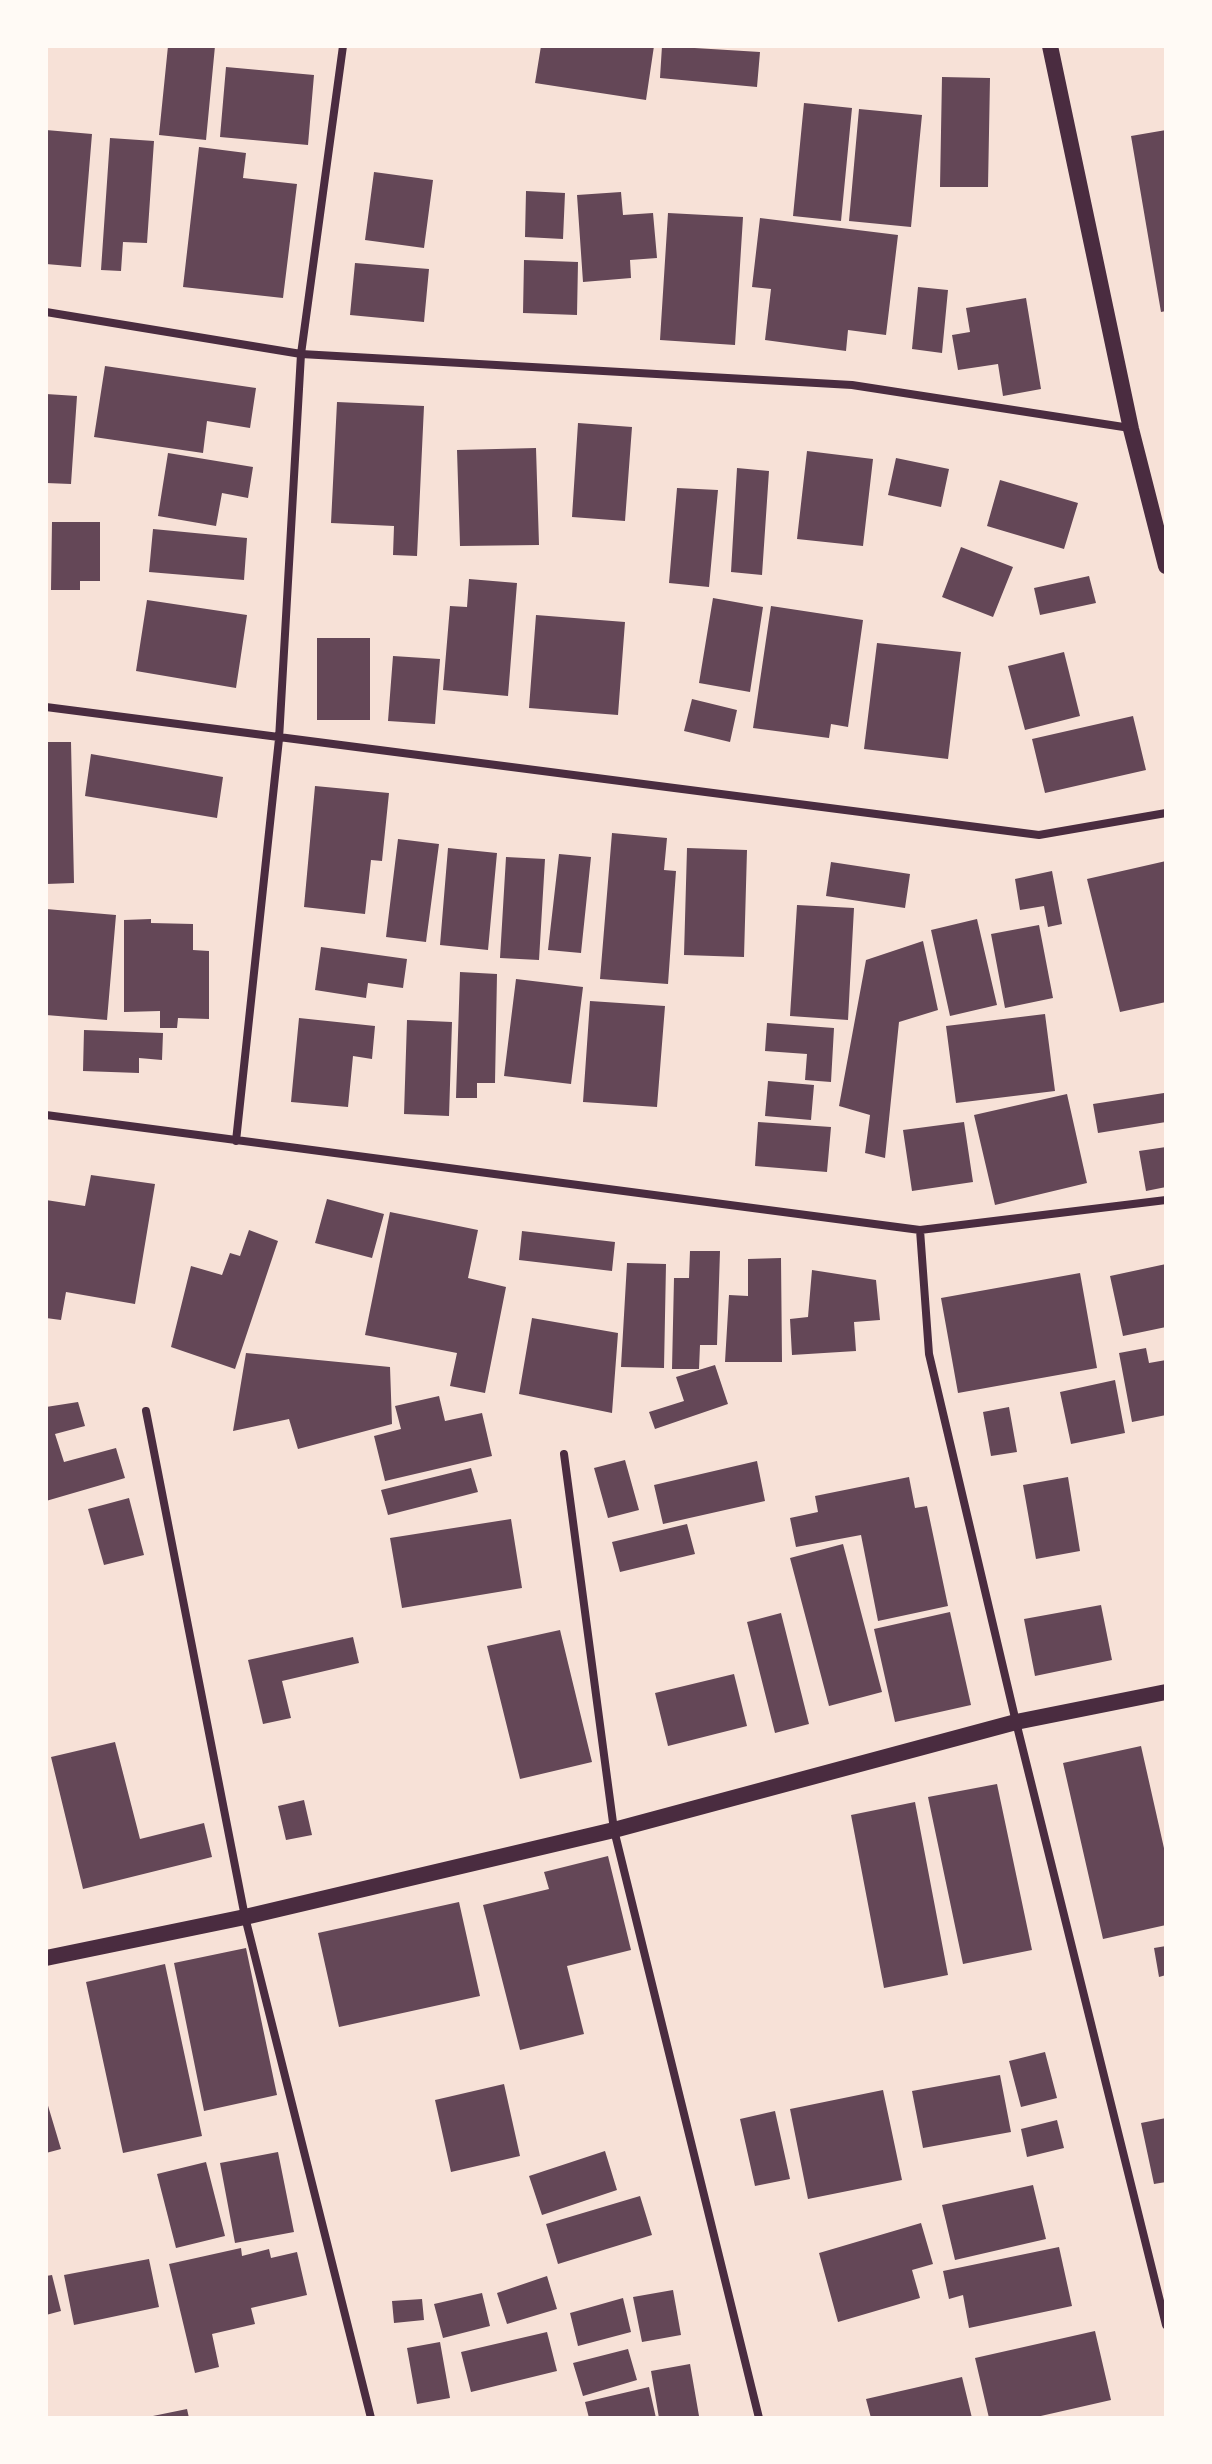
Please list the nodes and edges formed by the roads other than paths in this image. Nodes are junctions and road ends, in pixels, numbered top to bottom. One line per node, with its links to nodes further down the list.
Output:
1 (343, 46): 4 (street)
2 (1050, 46): 5 (main road)
3 (46, 312): 4 (street)
4 (301, 354): 5 (street); 8 (street)
5 (1131, 429): 6 (main road)
6 (1166, 566)
7 (46, 707): 8 (street)
8 (279, 739): 9 (street); 11 (street)
9 (1166, 813)
10 (46, 1115): 11 (street)
11 (236, 1141): 13 (street)
12 (1166, 1200): 13 (street)
13 (920, 1230): 17 (street)
14 (146, 1411): 19 (street)
15 (564, 1454): 18 (street)
16 (1166, 1692): 17 (main road)
17 (1016, 1722): 18 (main road); 21 (street)
18 (614, 1830): 19 (main road); 23 (street)
19 (245, 1917): 20 (main road); 22 (street)
20 (46, 1958)
21 (1166, 2325)
22 (371, 2418)
23 (759, 2418)

